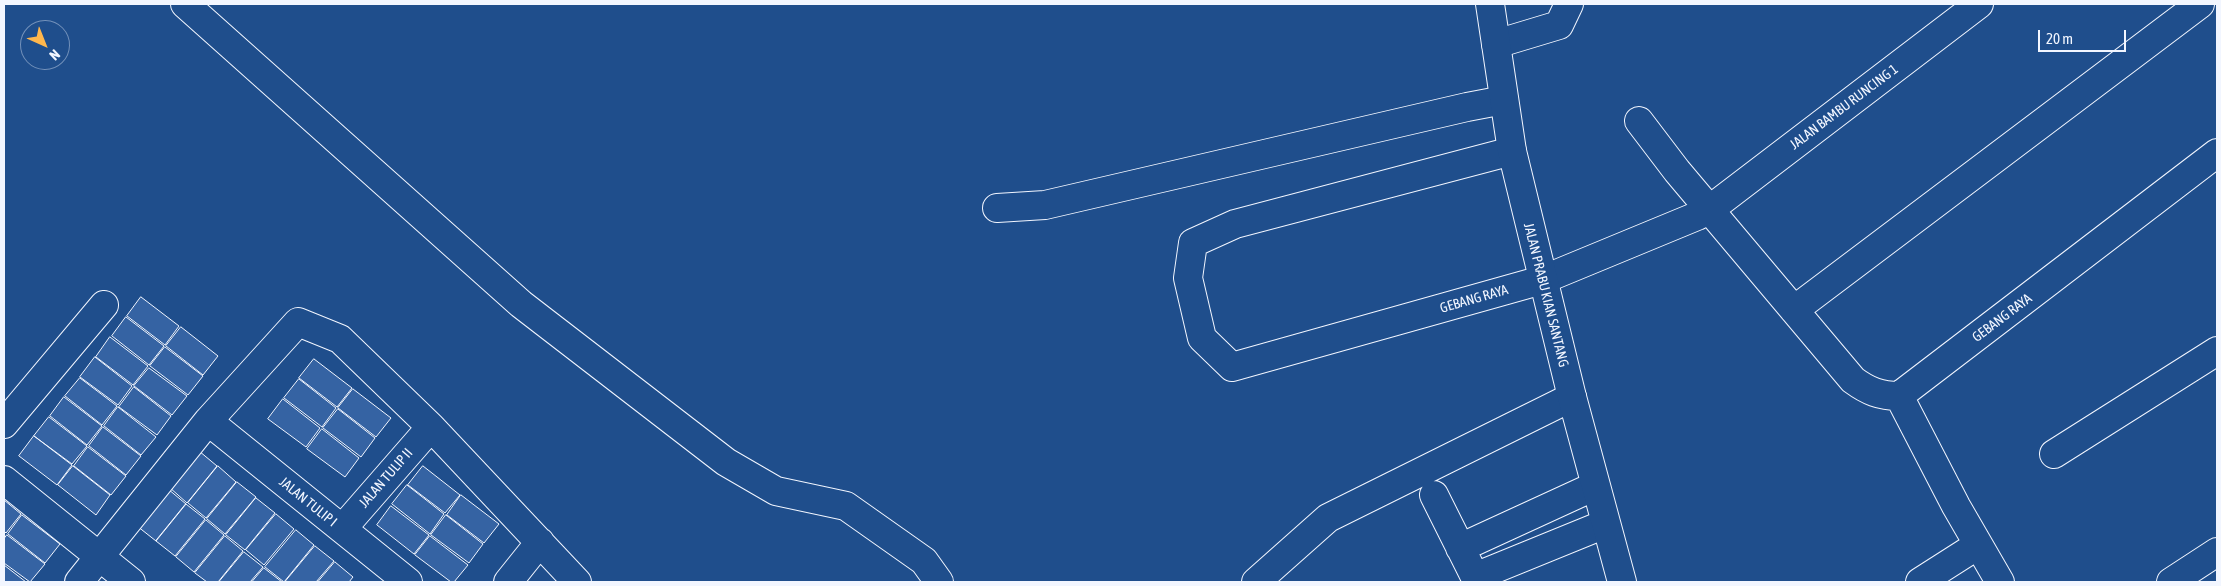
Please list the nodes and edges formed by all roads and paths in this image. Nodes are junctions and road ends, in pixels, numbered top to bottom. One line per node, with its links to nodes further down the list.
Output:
1 (185, 4): 38 (street)
2 (1490, 4): 6 (street, JALAN PRABU KIAN SANTANG)
3 (1569, 4): 6 (street)
4 (1979, 4): 12 (street, JALAN BAMBU RUNCING 1)
5 (2200, 4): 15 (street)
6 (1496, 44): 7 (street, JALAN PRABU KIAN SANTANG)
7 (1504, 100): 9 (street, JALAN PRABU KIAN SANTANG); 11 (street)
8 (1639, 121): 12 (street)
9 (1512, 151): 13 (street, JALAN PRABU KIAN SANTANG); 13 (street, GEBANG RAYA)
10 (2214, 164): 17 (street, GEBANG RAYA)
11 (997, 208)
12 (1709, 210): 13 (street, GEBANG RAYA); 15 (street)
13 (1542, 280): 18 (street, JALAN PRABU KIAN SANTANG)
14 (104, 305): 20 (street)
15 (1794, 310): 17 (street)
16 (2217, 352): 22 (street)
17 (1899, 396): 29 (street)
18 (1572, 397): 24 (street, JALAN PRABU KIAN SANTANG); 39 (street)
19 (208, 421): 21 (street); 27 (street, JALAN TULIP I); 32 (street)
20 (4, 424)
21 (430, 427): 27 (street, JALAN TULIP II); 28 (street)
22 (2054, 454)
23 (4, 480): 32 (street)
24 (1595, 486): 26 (street, JALAN PRABU KIAN SANTANG); 30 (street)
25 (1434, 496): 30 (street)
26 (1605, 524): 30 (street); 40 (street, JALAN PRABU KIAN SANTANG)
27 (342, 529): 35 (street, JALAN TULIP I)
28 (540, 542): 36 (street); 37 (street)
29 (1978, 545): 41 (street); 42 (street)
30 (1460, 548)
31 (2217, 552): 43 (street)
32 (99, 557): 33 (street); 34 (street)
33 (79, 582)
34 (131, 582)
35 (408, 582)
36 (508, 582)
37 (577, 582)
38 (939, 582)
39 (1256, 582)
40 (1622, 582)
41 (1920, 582)
42 (2000, 582)
43 (2171, 582)

